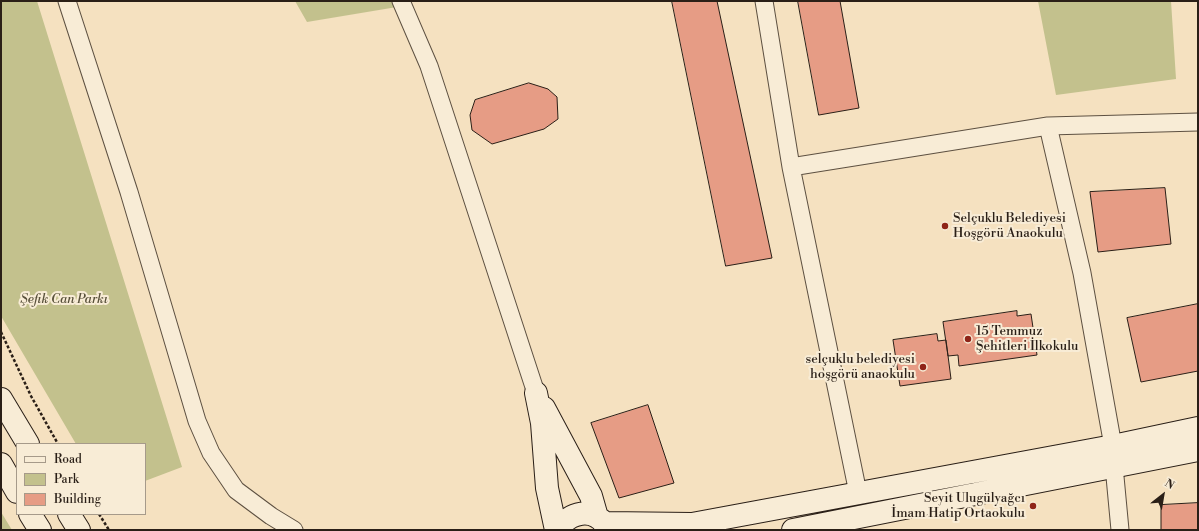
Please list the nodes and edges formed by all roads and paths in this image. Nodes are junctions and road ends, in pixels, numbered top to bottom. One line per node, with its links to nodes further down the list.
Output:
1 (67, 1): 25 (street)
2 (401, 1): 8 (street)
3 (764, 1): 6 (street)
4 (1198, 122): 5 (street)
5 (1048, 126): 6 (street); 14 (street)
6 (790, 167): 17 (street)
7 (1, 332): 12 (path)
8 (536, 393): 21 (street); 26 (street)
9 (1, 399): 11 (street)
10 (1198, 428): 14 (street)
11 (27, 443)
12 (57, 443)
13 (1198, 450): 14 (street)
14 (1114, 456): 17 (street); 27 (street); 28 (street)
15 (1, 464): 16 (street)
16 (16, 490)
17 (858, 492): 21 (street)
18 (31, 515): 22 (street)
19 (70, 515): 23 (street)
20 (101, 515): 24 (path)
21 (604, 523): 26 (street)
22 (40, 530)
23 (79, 530)
24 (109, 530)
25 (294, 530)
26 (557, 530)
27 (793, 530)
28 (1120, 530)

